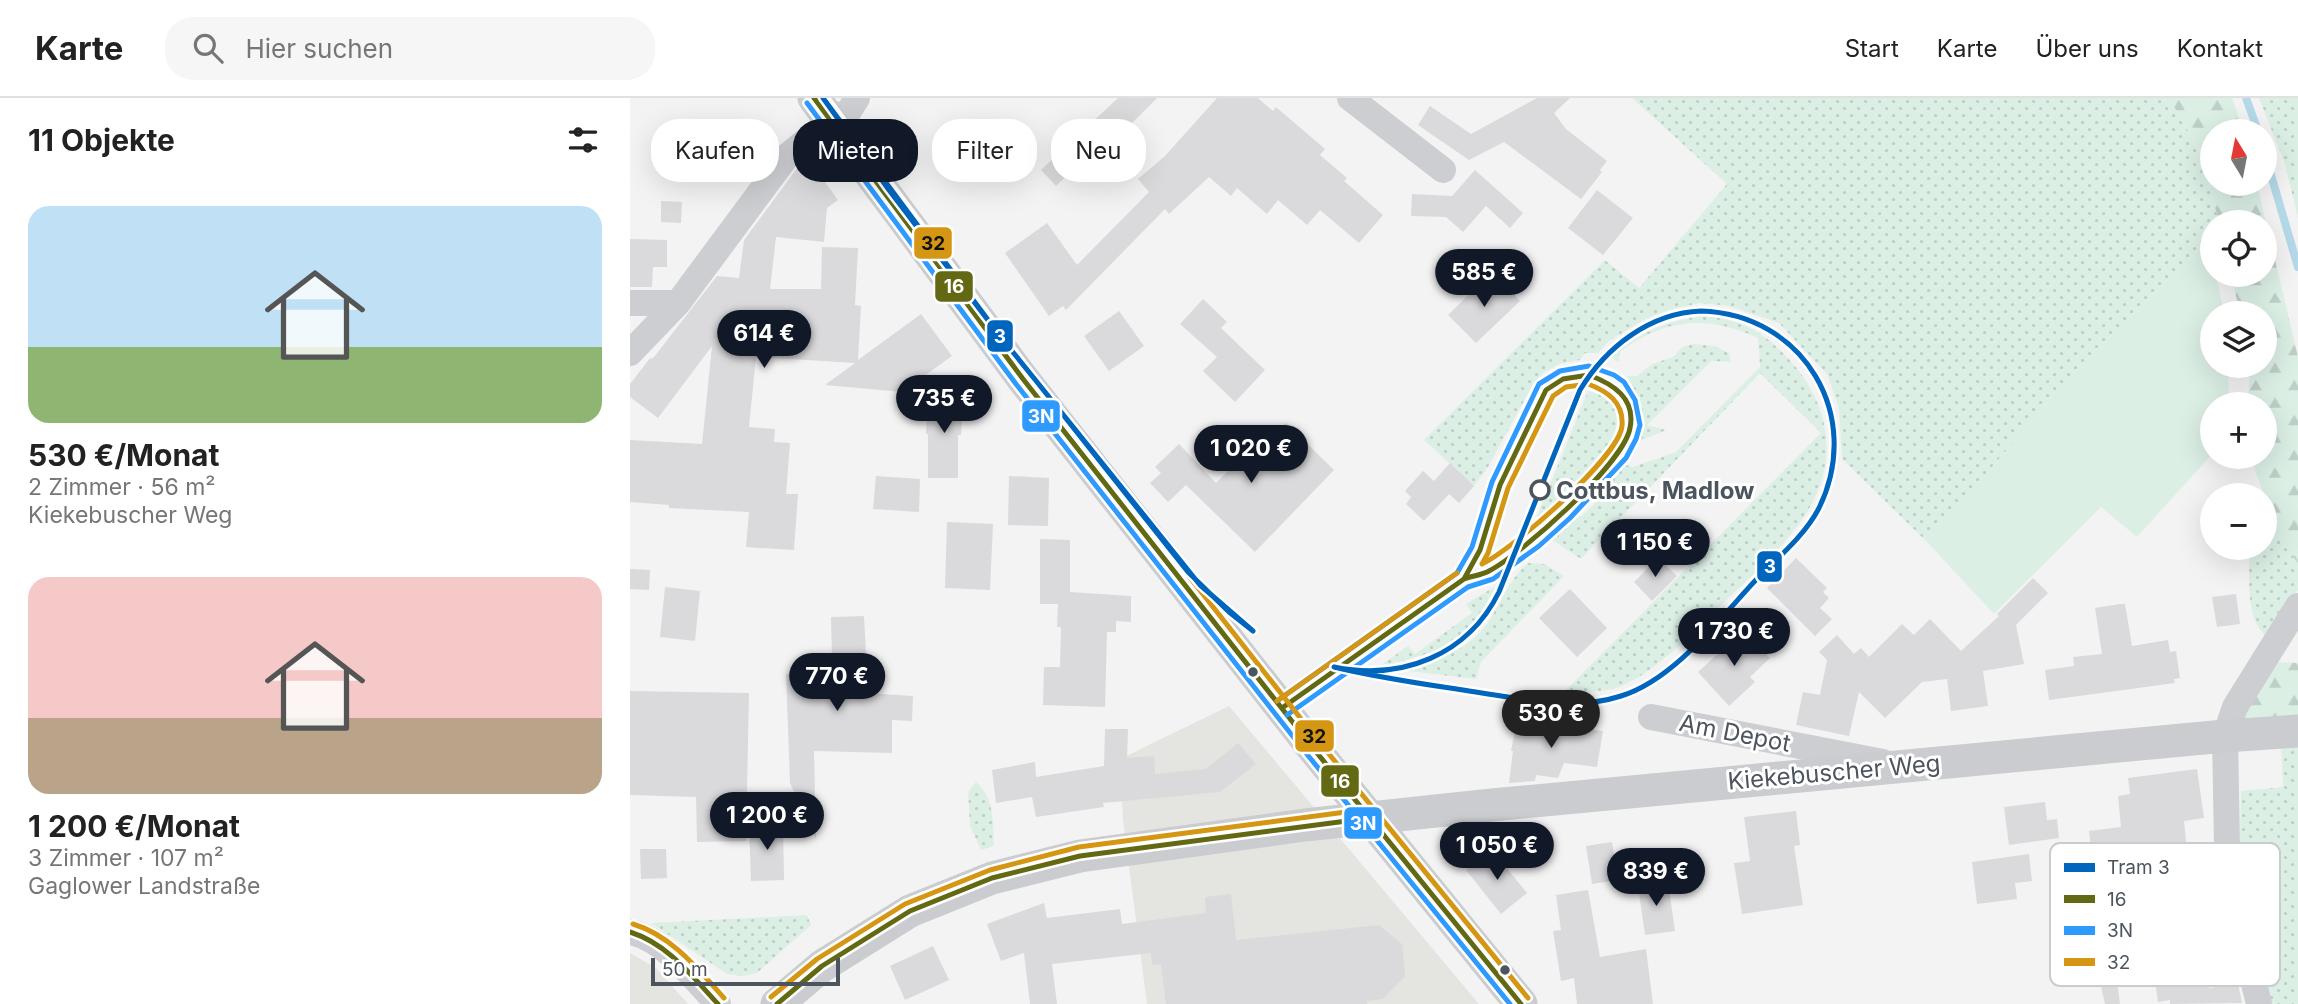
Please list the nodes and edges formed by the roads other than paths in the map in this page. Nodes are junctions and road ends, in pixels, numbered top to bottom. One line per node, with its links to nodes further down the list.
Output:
1 (858, 98): 3 (street)
2 (1350, 98): 4 (street)
3 (822, 109): 6 (street); 13 (main road)
4 (1443, 170)
5 (630, 303): 6 (street)
6 (678, 303): 7 (street)
7 (630, 353)
8 (2298, 606): 11 (street)
9 (1651, 717): 12 (street, Am Depot)
10 (2298, 731): 11 (main road, Kiekebuscher Weg)
11 (2225, 736): 12 (main road, Kiekebuscher Weg); 14 (street)
12 (1900, 766): 13 (main road, Kiekebuscher Weg)
13 (1370, 818): 18 (main road, Kiekebuscher Weg); 19 (main road)
14 (2227, 843)
15 (630, 932): 17 (street)
16 (2255, 986): 20 (street)
17 (718, 1004)
18 (777, 1004)
19 (1521, 1004)
20 (2259, 1004)

